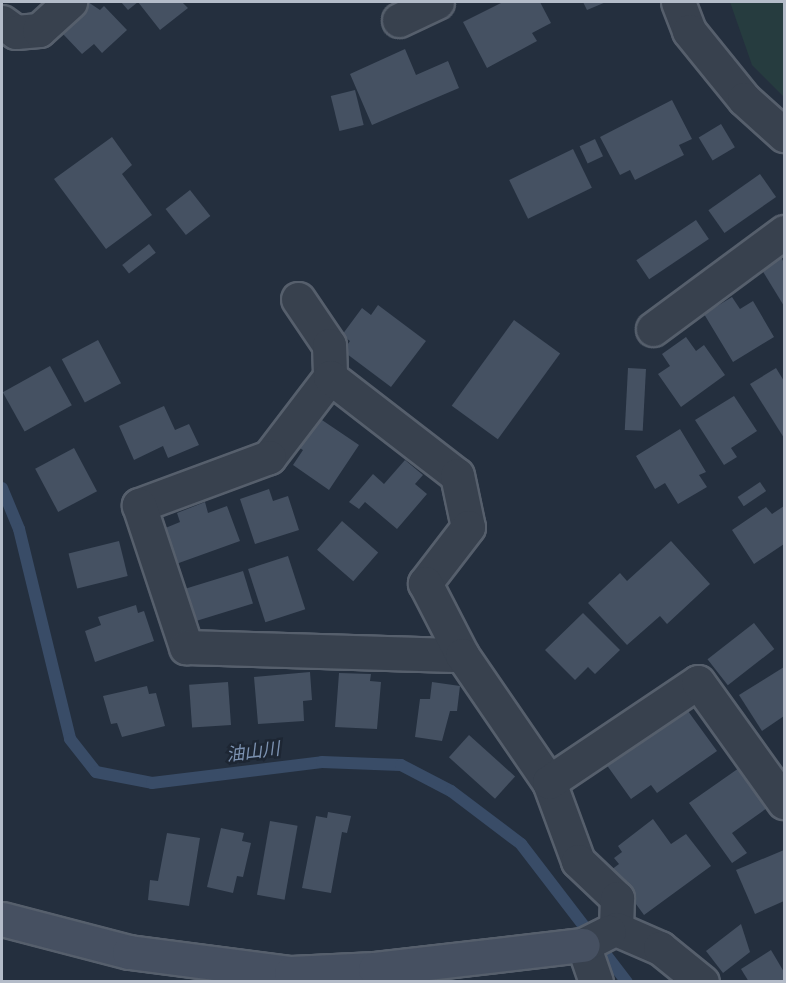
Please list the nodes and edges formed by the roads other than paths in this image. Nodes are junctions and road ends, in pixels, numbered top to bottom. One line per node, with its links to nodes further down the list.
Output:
1 (70, 2): 5 (street)
2 (437, 2): 4 (street)
3 (678, 2): 6 (street)
4 (399, 20)
5 (2, 22)
6 (784, 135)
7 (784, 232): 9 (street)
8 (298, 299): 10 (street)
9 (653, 329)
10 (330, 377): 11 (street); 11 (street)
11 (462, 655): 12 (street)
12 (549, 782): 13 (street); 15 (street)
13 (784, 802)
14 (2, 919): 17 (street)
15 (616, 929): 16 (street); 19 (street)
16 (584, 945): 17 (street); 18 (street)
17 (376, 975)
18 (596, 981)
19 (702, 981)

